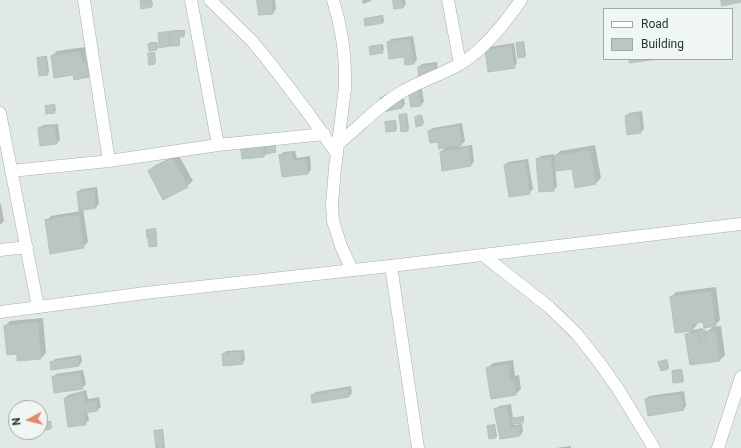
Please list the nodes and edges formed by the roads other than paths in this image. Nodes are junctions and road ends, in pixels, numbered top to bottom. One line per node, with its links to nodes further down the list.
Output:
1 (84, 0): 13 (street)
2 (191, 0): 10 (street)
3 (210, 0): 9 (street)
4 (333, 0): 11 (street)
5 (448, 0): 7 (street)
6 (520, 1): 7 (street)
7 (460, 64): 11 (street)
8 (0, 113): 12 (street)
9 (324, 134): 10 (street); 11 (street)
10 (218, 145): 13 (street)
11 (338, 149): 20 (street)
12 (4, 159): 14 (street)
13 (109, 161): 14 (street)
14 (11, 171): 16 (street)
15 (741, 224): 18 (street)
16 (27, 247): 17 (street); 21 (street)
17 (0, 250)
18 (483, 255): 19 (street); 25 (street)
19 (391, 266): 20 (street); 24 (street)
20 (352, 270): 21 (street)
21 (38, 307): 22 (street)
22 (0, 312)
23 (741, 377): 26 (street)
24 (418, 448)
25 (654, 448)
26 (718, 448)

